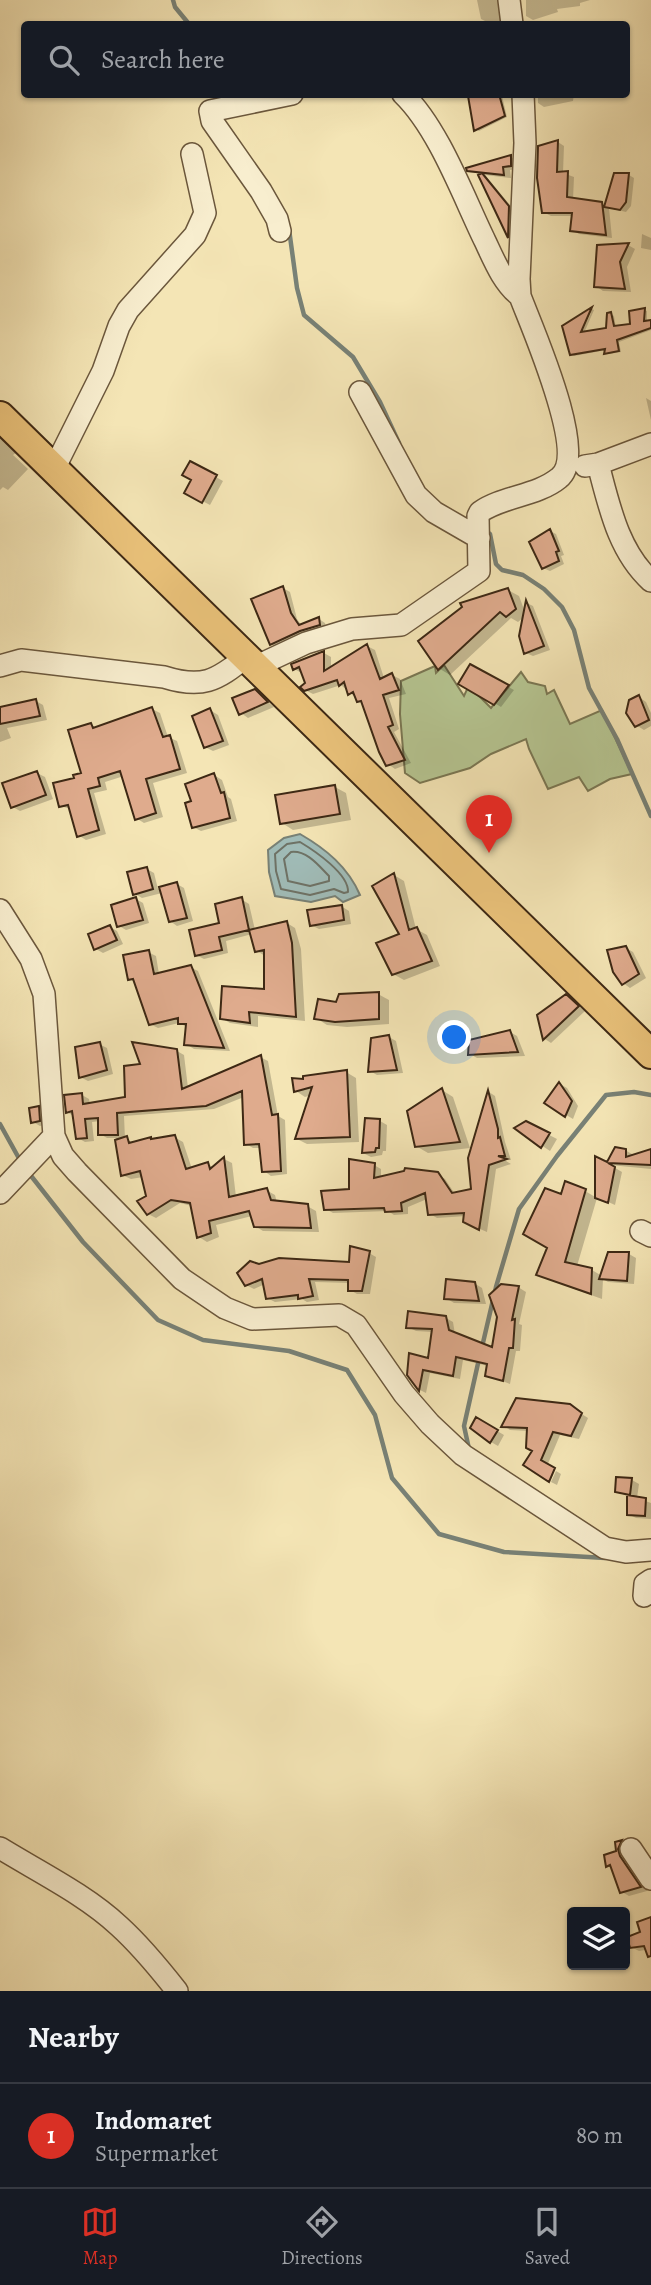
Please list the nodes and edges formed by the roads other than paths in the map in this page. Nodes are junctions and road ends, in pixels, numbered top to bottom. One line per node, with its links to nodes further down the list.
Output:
1 (509, 0): 2 (street)
2 (512, 21)
3 (271, 98): 7 (street)
4 (407, 98): 8 (street)
5 (523, 98): 8 (street)
6 (192, 154): 14 (street)
7 (280, 231)
8 (520, 296): 12 (street)
9 (360, 392): 15 (street)
10 (0, 416): 14 (main road)
11 (651, 444): 13 (street)
12 (569, 463): 13 (street); 15 (street)
13 (598, 464): 16 (street)
14 (54, 469): 17 (main road)
15 (479, 529): 17 (street)
16 (651, 581)
17 (250, 662): 18 (street); 20 (main road)
18 (0, 666)
19 (0, 910): 21 (street)
20 (651, 1054)
21 (54, 1136): 22 (street); 23 (street)
22 (3, 1189)
23 (651, 1550)
24 (0, 1848): 27 (street)
25 (631, 1849): 26 (street)
26 (651, 1879)
27 (177, 1991)

